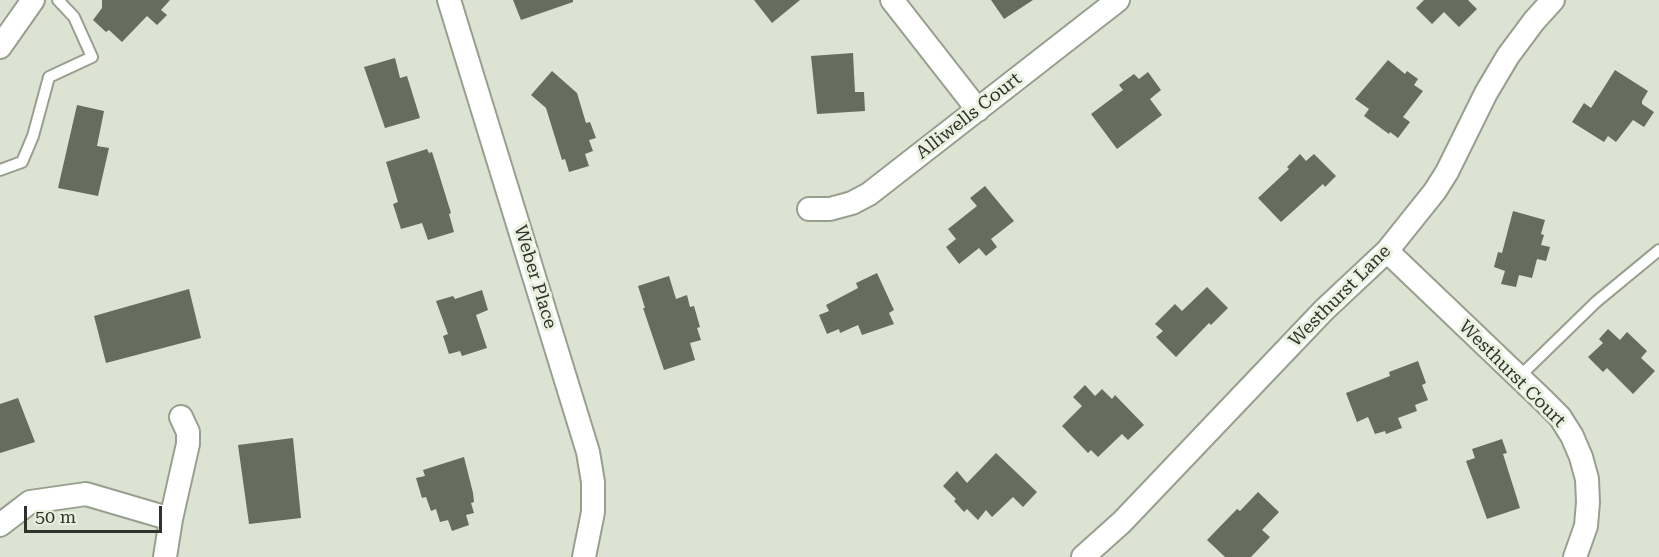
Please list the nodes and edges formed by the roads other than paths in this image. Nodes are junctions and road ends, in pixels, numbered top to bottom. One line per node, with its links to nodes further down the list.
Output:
1 (33, 0): 7 (street)
2 (449, 0): 18 (street, Weber Place)
3 (892, 0): 8 (street)
4 (1118, 0): 8 (street, Alliwells Court)
5 (1553, 0): 12 (street, Westhurst Lane)
6 (64, 2): 9 (lane)
7 (0, 47)
8 (978, 110): 10 (street, Alliwells Court)
9 (0, 170)
10 (809, 209)
11 (1659, 250): 13 (lane)
12 (1387, 251): 13 (street, Westhurst Court); 19 (street, Westhurst Lane)
13 (1519, 377): 20 (street, Westhurst Court)
14 (181, 417): 15 (street)
15 (171, 519): 16 (street); 17 (street)
16 (0, 525)
17 (165, 557)
18 (584, 557)
19 (1083, 557)
20 (1575, 557)

